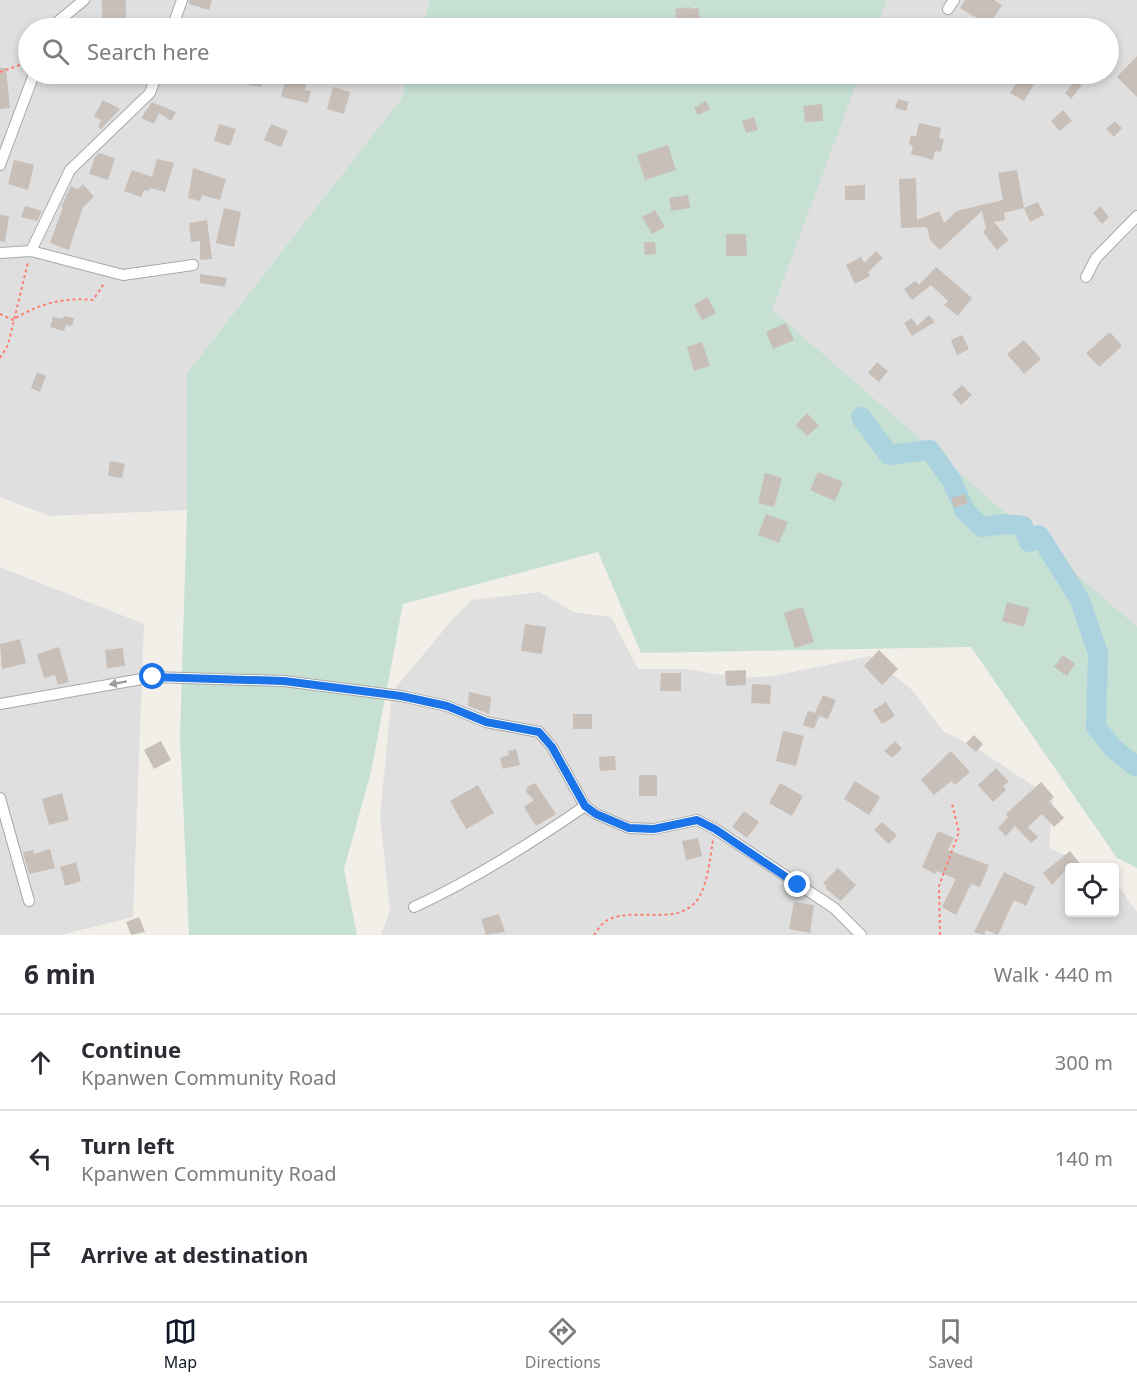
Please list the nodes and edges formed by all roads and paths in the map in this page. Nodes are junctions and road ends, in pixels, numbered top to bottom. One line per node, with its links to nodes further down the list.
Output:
1 (84, 0): 3 (street)
2 (182, 0): 4 (street)
3 (62, 18)
4 (176, 18)
5 (18, 66): 6 (path)
6 (0, 72)
7 (30, 84): 9 (street)
8 (153, 84): 11 (street)
9 (0, 165)
10 (1137, 216): 15 (street)
11 (31, 251): 12 (street); 14 (street); 17 (path)
12 (0, 253)
13 (194, 265): 14 (street)
14 (111, 273): 17 (path)
15 (1086, 277)
16 (0, 314): 17 (path)
17 (13, 320): 18 (path)
18 (0, 358)
19 (0, 704): 22 (street, one-way to 19)
20 (0, 798): 24 (street)
21 (951, 804): 28 (path)
22 (585, 806): 23 (street); 25 (street)
23 (715, 829): 26 (path); 27 (street)
24 (29, 901)
25 (414, 907)
26 (594, 935)
27 (861, 935)
28 (940, 935)

